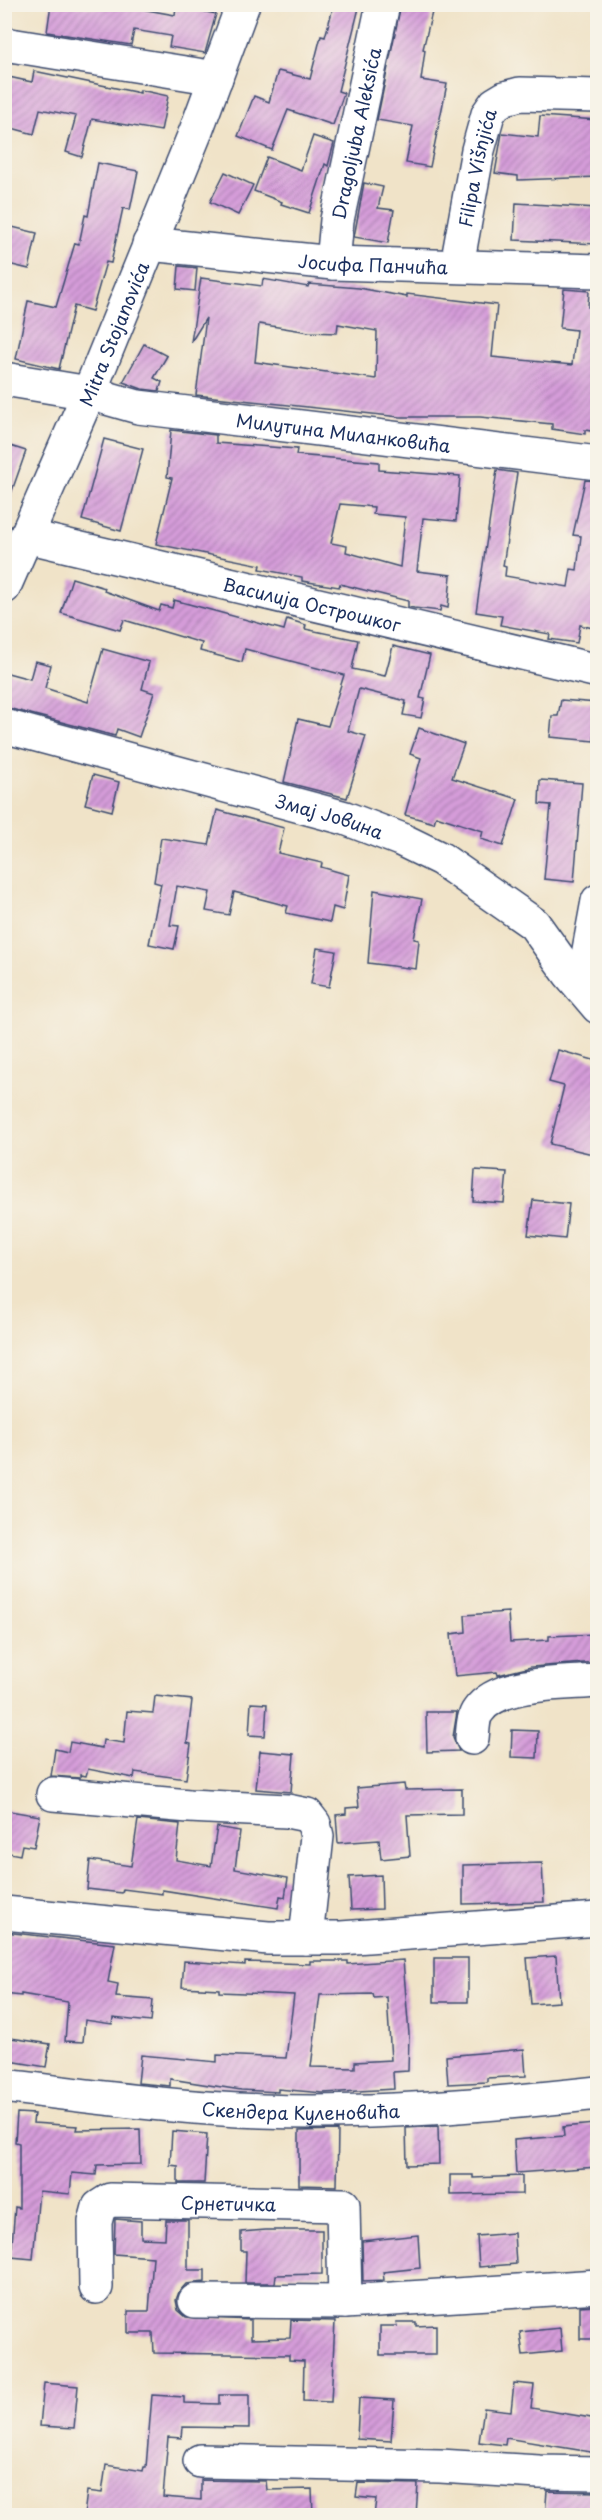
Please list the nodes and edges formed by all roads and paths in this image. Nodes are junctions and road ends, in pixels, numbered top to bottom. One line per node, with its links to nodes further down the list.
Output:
1 (243, 4): 4 (street, Mitra Stojanovića)
2 (383, 4): 7 (street, Dragoljuba Aleksića)
3 (4, 44): 4 (street)
4 (216, 78): 6 (street, Mitra Stojanovića)
5 (597, 96): 8 (street, Filipa Višnjića)
6 (149, 244): 7 (street, Јосифа Панчића); 11 (street, Mitra Stojanovića)
7 (333, 262): 8 (street, Јосифа Панчића)
8 (457, 265): 9 (street, Јосифа Панчића)
9 (597, 271)
10 (4, 379): 11 (street, Милутина Миланковића)
11 (89, 393): 12 (street, Милутина Миланковића); 13 (street, Mitra Stojanovića)
12 (597, 463)
13 (26, 536): 14 (street, Mitra Stojanovića); 15 (street, Василија Острошког)
14 (4, 587)
15 (597, 671)
16 (4, 726): 18 (street, Змај Јовина)
17 (597, 902): 18 (street)
18 (590, 997)
19 (597, 1681): 20 (street)
20 (472, 1738)
21 (54, 1794): 24 (street)
22 (4, 1913): 24 (street)
23 (597, 1919): 24 (street)
24 (306, 1938)
25 (4, 2086): 26 (street, Скендера Куленовића)
26 (597, 2093)
27 (597, 2286): 30 (street)
28 (96, 2287): 30 (street, Срнетичка)
29 (195, 2301): 30 (street)
30 (345, 2302)
31 (200, 2461): 32 (street)
32 (597, 2473)

